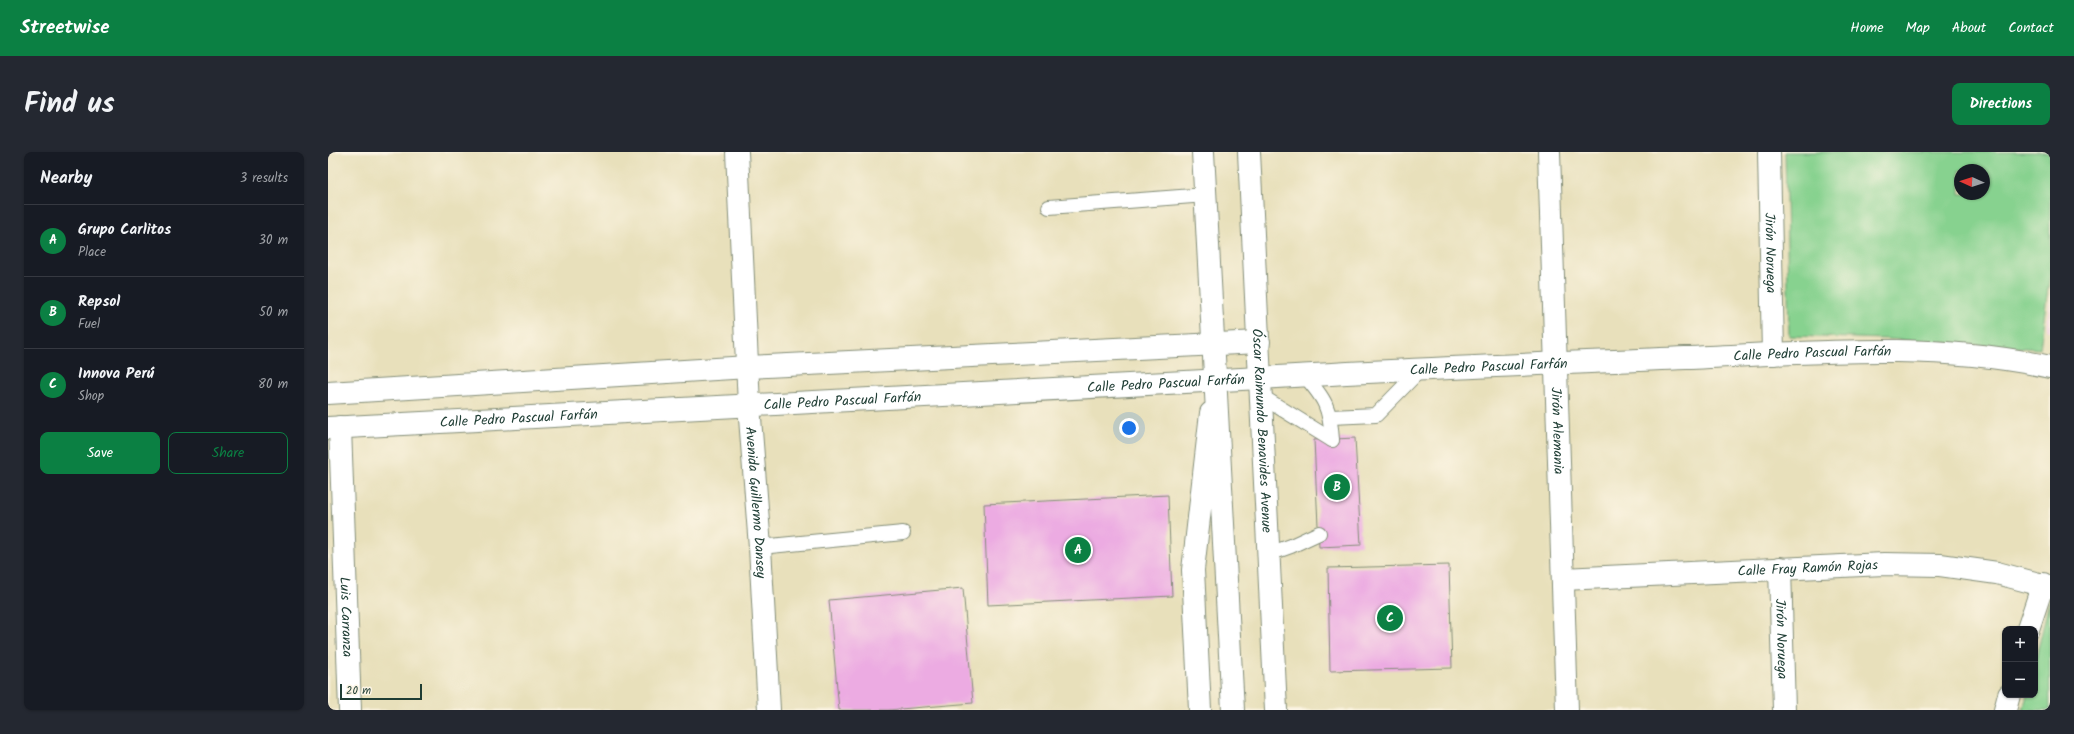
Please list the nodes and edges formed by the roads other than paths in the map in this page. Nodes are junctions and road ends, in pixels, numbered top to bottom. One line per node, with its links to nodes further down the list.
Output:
1 (737, 152): 12 (main road, Avenida Guillermo Dansey)
2 (1204, 152): 6 (main road)
3 (1249, 152): 8 (main road, Óscar Raimundo Benavides Avenue)
4 (1549, 152): 11 (main road, Jirón Alemania)
5 (1769, 152): 10 (main road, Jirón Noruega)
6 (1206, 196): 7 (lane); 9 (main road)
7 (1049, 207)
8 (1259, 342): 9 (main road); 17 (main road, Óscar Raimundo Benavides Avenue)
9 (1213, 345): 12 (main road); 16 (main road)
10 (1774, 354): 11 (main road, Calle Pedro Pascual Farfán); 13 (main road, Calle Pedro Pascual Farfán)
11 (1555, 364): 14 (main road, Calle Pedro Pascual Farfán); 27 (main road, Jirón Alemania)
12 (748, 367): 18 (main road); 19 (main road, Avenida Guillermo Dansey)
13 (2050, 367)
14 (1420, 370): 15 (main road, Calle Pedro Pascual Farfán); 20 (lane)
15 (1304, 375): 17 (main road, Calle Pedro Pascual Farfán); 20 (lane)
16 (1215, 380): 17 (main road, Calle Pedro Pascual Farfán); 19 (main road, Calle Pedro Pascual Farfán); 33 (main road); 34 (main road)
17 (1261, 387): 20 (lane); 25 (main road, Óscar Raimundo Benavides Avenue)
18 (328, 393)
19 (749, 405): 21 (main road, Calle Pedro Pascual Farfán); 24 (main road, Avenida Guillermo Dansey)
20 (1331, 417)
21 (334, 427): 31 (main road, Luis Carranza)
22 (903, 533): 24 (lane)
23 (1319, 533): 25 (lane)
24 (760, 547): 32 (main road, Avenida Guillermo Dansey)
25 (1268, 554): 35 (main road, Óscar Raimundo Benavides Avenue)
26 (1780, 568): 27 (main road, Calle Fray Ramón Rojas); 28 (main road, Calle Fray Ramón Rojas); 37 (main road, Jirón Noruega)
27 (1563, 580): 36 (main road, Jirón Alemania)
28 (2047, 586): 29 (main road)
29 (2029, 626)
30 (2008, 698): 38 (main road)
31 (350, 710)
32 (769, 710)
33 (1200, 710)
34 (1233, 710)
35 (1276, 710)
36 (1567, 710)
37 (1784, 710)
38 (2005, 710)

